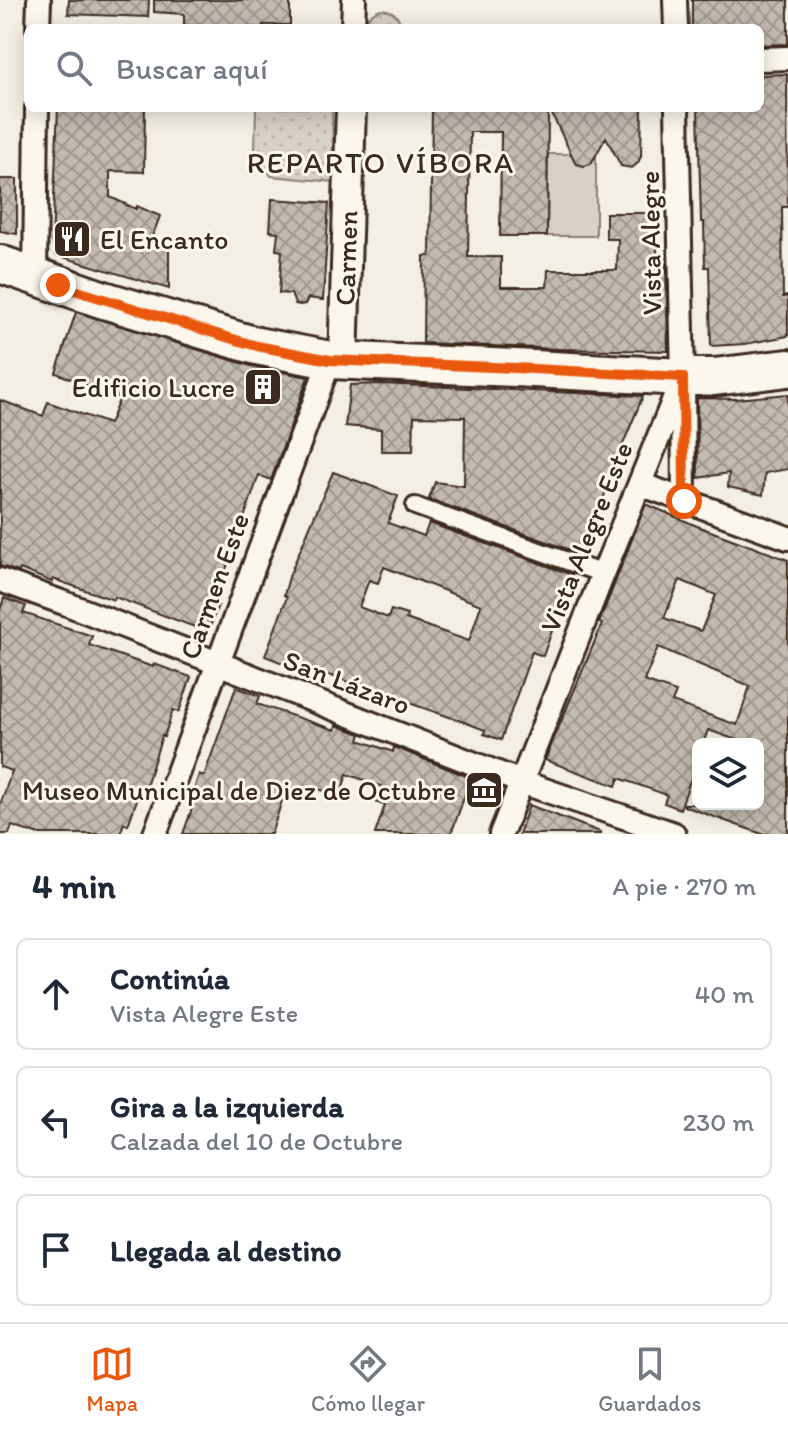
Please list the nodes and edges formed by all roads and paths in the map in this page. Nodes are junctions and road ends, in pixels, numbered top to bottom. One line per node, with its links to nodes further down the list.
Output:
1 (39, 0): 4 (street)
2 (354, 0): 5 (street)
3 (675, 0): 6 (street)
4 (38, 24)
5 (353, 24)
6 (676, 24)
7 (788, 58): 8 (street)
8 (764, 59)
9 (37, 112): 13 (street)
10 (351, 112): 14 (street, Carmen)
11 (677, 112): 16 (street, Vista Alegre)
12 (0, 264): 13 (main road)
13 (35, 276): 14 (main road)
14 (337, 360): 16 (main road); 23 (street, Carmen Este)
15 (788, 368): 16 (main road)
16 (683, 377): 17 (street, Vista Alegre Este); 18 (street)
17 (640, 484): 18 (street); 21 (street, Vista Alegre Este)
18 (684, 501): 20 (street)
19 (415, 506): 21 (street)
20 (788, 538)
21 (603, 574): 24 (street, Vista Alegre Este)
22 (0, 580): 23 (street, San Lázaro)
23 (217, 664): 24 (street, San Lázaro); 25 (street, Carmen Este)
24 (521, 782): 26 (street, Vista Alegre Este); 27 (street, San Lázaro)
25 (155, 834)
26 (501, 834)
27 (674, 834)

